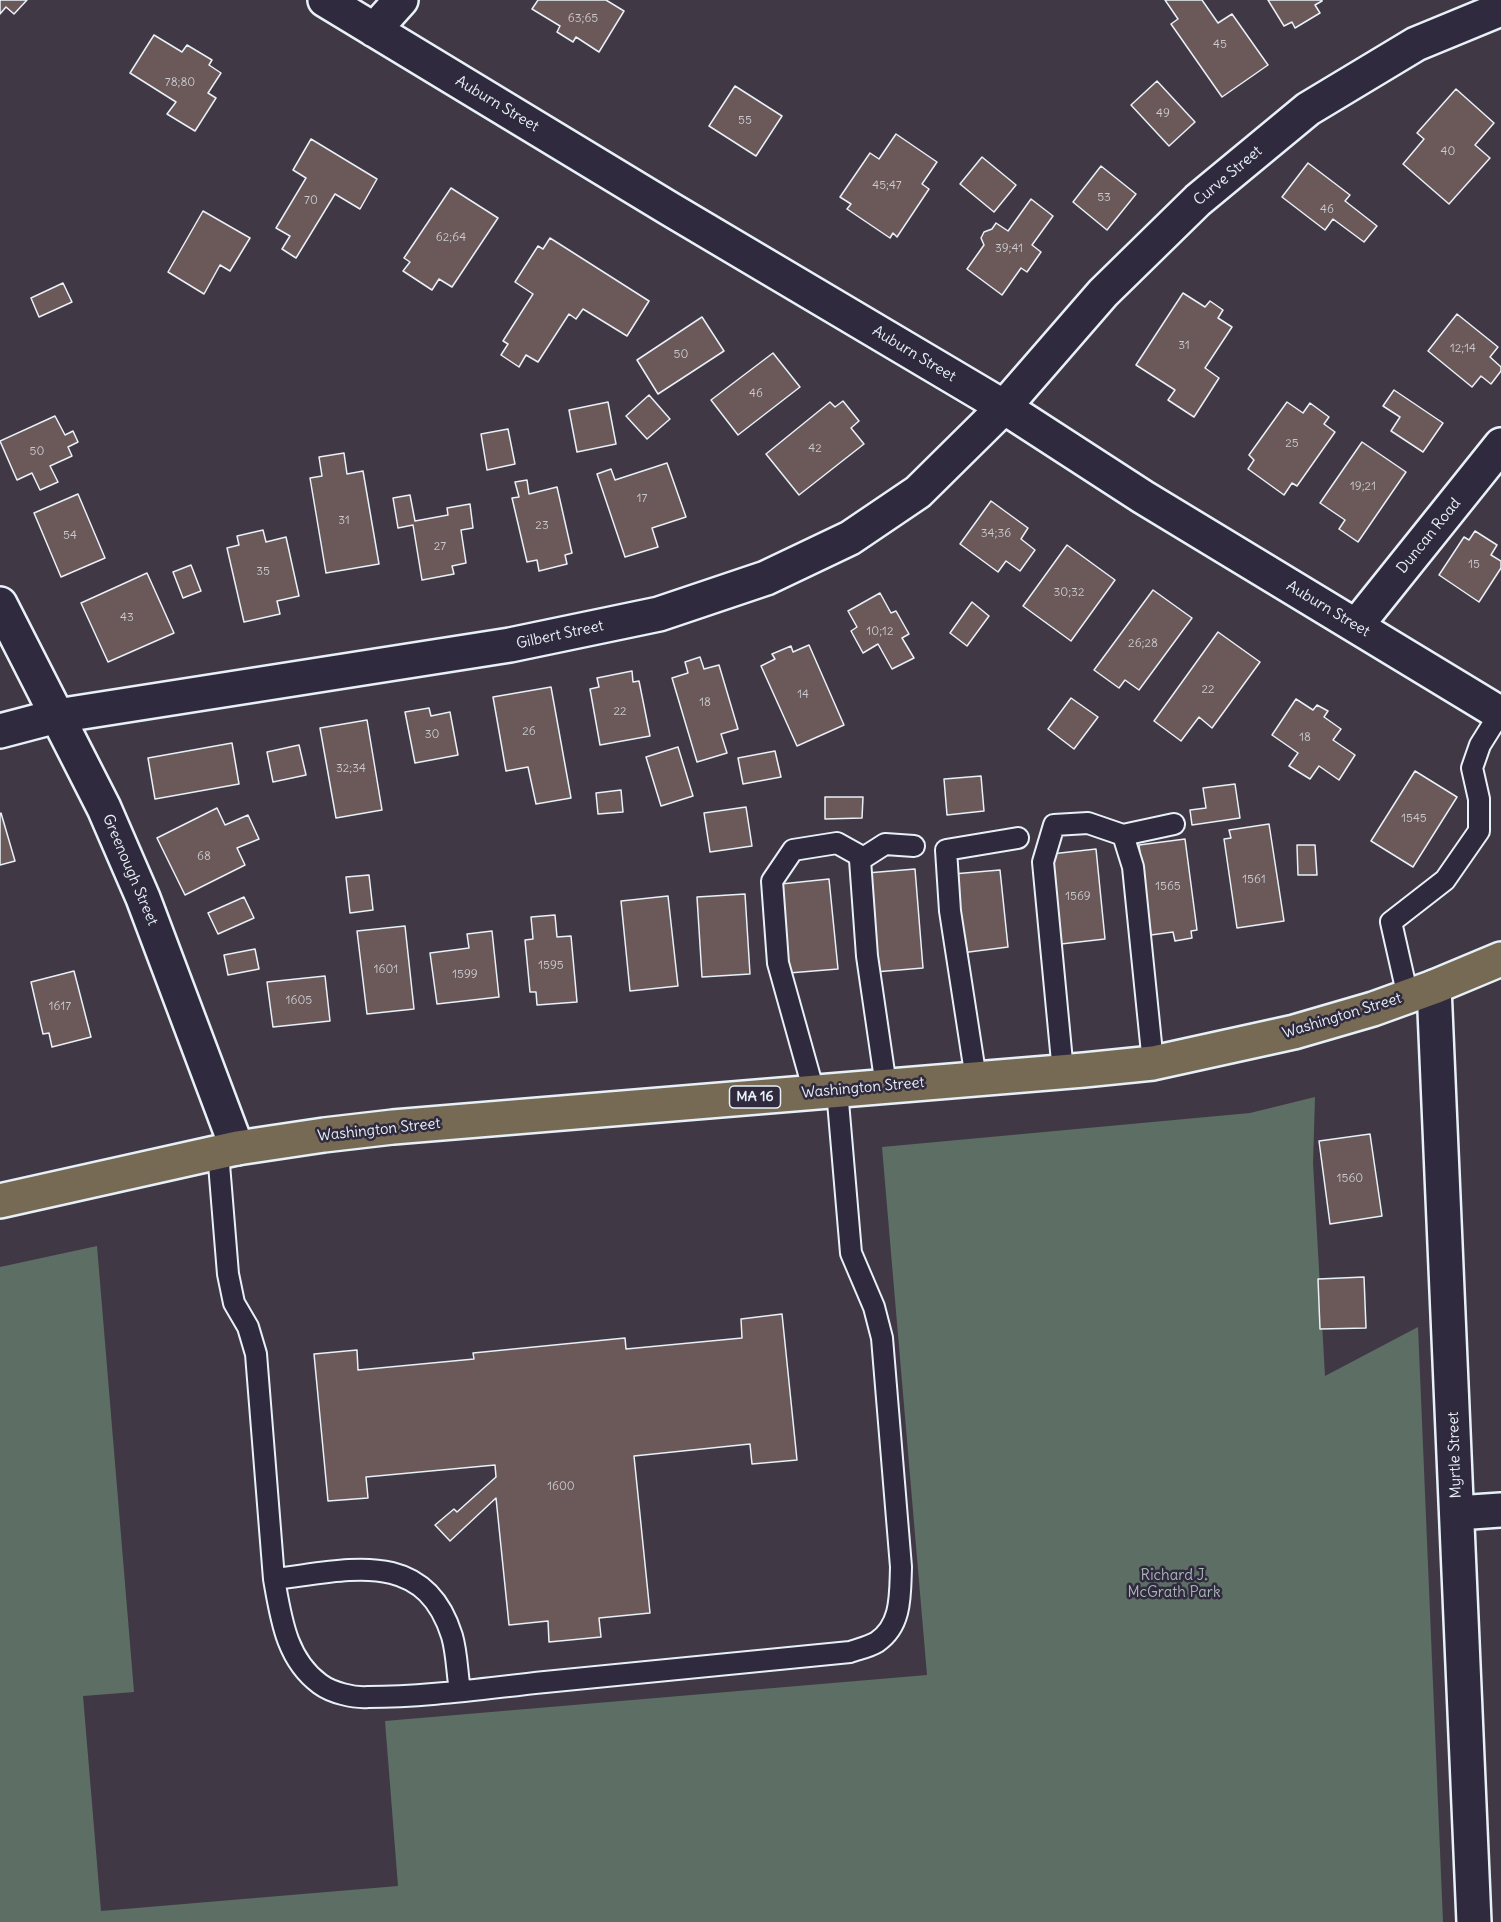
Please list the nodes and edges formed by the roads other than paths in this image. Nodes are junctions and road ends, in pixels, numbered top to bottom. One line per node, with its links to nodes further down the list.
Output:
1 (325, 0): 4 (street, Auburn Street)
2 (401, 0): 4 (street)
3 (1501, 9): 5 (street, Curve Street)
4 (374, 30): 5 (street, Auburn Street)
5 (1004, 407): 8 (street, Auburn Street); 10 (street, Gilbert Street)
6 (1501, 445): 8 (street, Duncan Road)
7 (0, 603): 10 (street, Greenough Street)
8 (1356, 626): 9 (street, Auburn Street)
9 (1501, 714): 18 (lane)
10 (57, 716): 11 (street, Gilbert Street); 24 (street, Greenough Street)
11 (0, 731)
12 (1174, 824): 13 (lane)
13 (1123, 835): 19 (lane); 20 (lane)
14 (1018, 838): 21 (lane)
15 (914, 846): 16 (lane)
16 (864, 858): 22 (lane); 23 (lane)
17 (1501, 958): 18 (main road, Washington Street / MA 16)
18 (1421, 992): 19 (main road, Washington Street / MA 16); 27 (street, Myrtle Street)
19 (1153, 1063): 20 (main road, Washington Street / MA 16)
20 (1063, 1072): 21 (main road, Washington Street / MA 16)
21 (975, 1079): 22 (main road, Washington Street / MA 16)
22 (886, 1086): 23 (main road, Washington Street / MA 16)
23 (826, 1091): 24 (main road, Washington Street / MA 16); 29 (lane)
24 (227, 1150): 25 (main road, Washington Street / MA 16); 28 (lane)
25 (0, 1202)
26 (1501, 1510): 27 (street)
27 (1457, 1513): 30 (street, Myrtle Street)
28 (274, 1579): 29 (lane); 29 (lane)
29 (460, 1691)
30 (1474, 1922)

